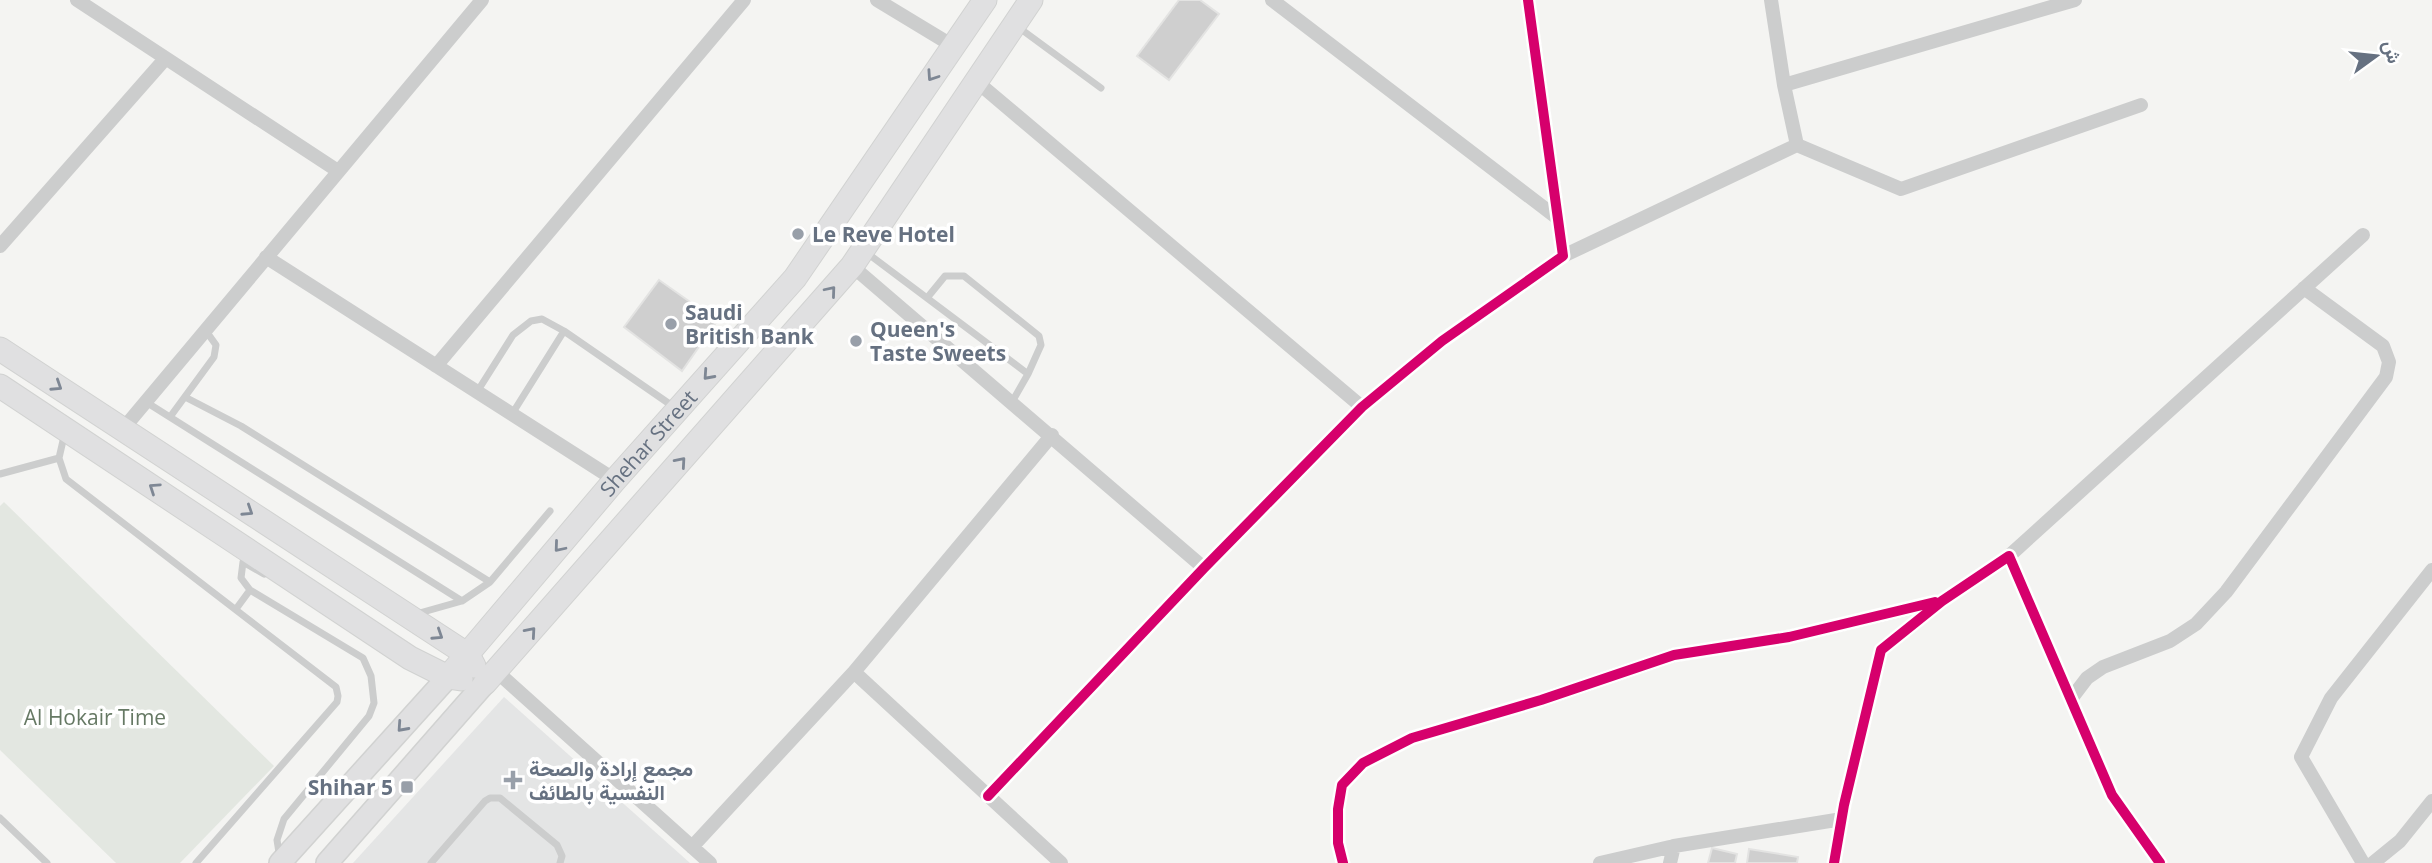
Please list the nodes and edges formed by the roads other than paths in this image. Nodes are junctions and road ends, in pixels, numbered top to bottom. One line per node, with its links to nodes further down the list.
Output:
1 (77, 0): 13 (street)
2 (744, 0): 31 (street)
3 (877, 0): 12 (street)
4 (985, 0): 12 (main road, Shehar Street)
5 (1031, 0): 11 (main road, Shehar Street)
6 (1272, 0): 20 (street)
7 (1528, 0): 20 (street)
8 (1771, 0): 15 (street)
9 (2075, 0): 15 (street)
10 (478, 1): 19 (street)
11 (1015, 24): 14 (main road, Shehar Street); 16 (lane)
12 (953, 46): 39 (main road, Shehar Street, one-way to 39)
13 (165, 59): 19 (street); 22 (street)
14 (976, 81): 25 (main road, Shehar Street); 38 (street)
15 (1784, 85): 18 (street)
16 (1101, 88)
17 (2141, 105): 18 (street)
18 (1797, 145): 23 (street)
19 (338, 171): 24 (street)
20 (1556, 217): 23 (street)
21 (2363, 235): 26 (street)
22 (0, 246)
23 (1563, 256): 38 (street)
24 (266, 257): 28 (street); 31 (street)
25 (858, 258): 27 (lane); 37 (street); 64 (main road, Shehar Street, one-way to 25)
26 (2304, 288): 49 (street); 65 (street)
27 (927, 298): 32 (lane); 32 (lane)
28 (205, 330): 35 (lane); 36 (street)
29 (564, 331): 33 (lane); 39 (lane); 40 (lane)
30 (0, 349): 43 (main road, one-way to 43)
31 (436, 366): 33 (street)
32 (1028, 374): 37 (lane)
33 (477, 392): 40 (street)
34 (5, 394): 42 (main road)
35 (185, 397): 41 (lane); 53 (lane)
36 (146, 402): 41 (lane); 43 (street)
37 (1012, 402): 44 (street)
38 (1362, 407): 50 (street)
39 (677, 410): 47 (main road, Shehar Street)
40 (512, 414): 47 (street)
41 (170, 417): 56 (lane)
42 (66, 429): 45 (lane); 61 (main road, one-way to 42)
43 (123, 429): 59 (main road, one-way to 59)
44 (1052, 435): 50 (street); 62 (street)
45 (59, 458): 46 (lane); 58 (lane)
46 (0, 474)
47 (615, 480): 60 (main road, Shehar Street, one-way to 60)
48 (550, 511): 53 (lane)
49 (2009, 555): 57 (street); 65 (street)
50 (1205, 568): 66 (street)
51 (2432, 570): 85 (street)
52 (267, 576): 54 (lane)
53 (490, 582): 56 (lane)
54 (250, 590): 58 (lane); 74 (lane)
55 (291, 590): 61 (lane)
56 (462, 601): 59 (lane)
57 (1942, 601): 69 (street); 80 (street)
58 (236, 609): 73 (lane)
59 (409, 616): 60 (main road, one-way to 60)
60 (468, 655): 63 (main road, Shehar Street); 64 (main road)
61 (410, 658): 63 (main road)
62 (854, 672): 66 (street); 71 (street)
63 (448, 677): 64 (main road); 74 (street, Shehar Street, one-way to 74)
64 (491, 677): 71 (street); 75 (street, Shehar Street)
65 (2071, 699): 84 (street)
66 (988, 796): 79 (street)
67 (2432, 801): 86 (street)
68 (0, 818): 72 (lane)
69 (1842, 819): 70 (street); 83 (street)
70 (1674, 846): 81 (street); 82 (street)
71 (692, 847): 78 (street)
72 (47, 863)
73 (196, 863)
74 (280, 863)
75 (327, 863)
76 (431, 863): 77 (lane)
77 (560, 863)
78 (710, 863)
79 (1061, 863)
80 (1343, 863)
81 (1600, 863)
82 (1670, 863)
83 (1834, 863)
84 (2160, 863)
85 (2363, 863)
86 (2374, 863)

